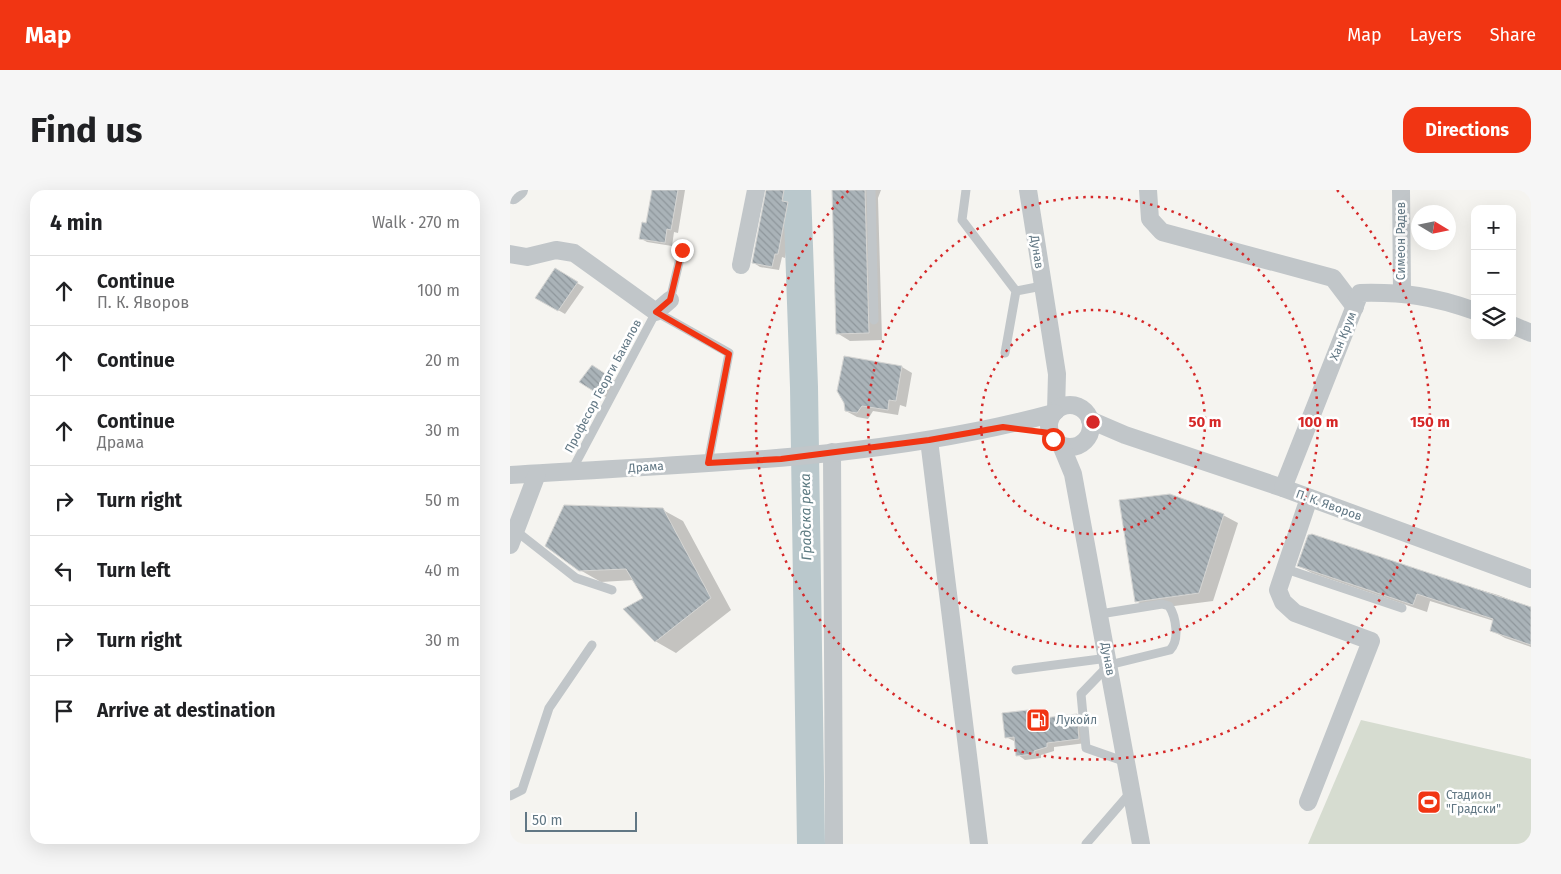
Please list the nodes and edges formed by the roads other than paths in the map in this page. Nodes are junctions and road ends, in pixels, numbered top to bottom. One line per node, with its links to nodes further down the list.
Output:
1 (756, 190): 9 (street)
2 (871, 190): 17 (lane)
3 (966, 190): 11 (lane)
4 (1028, 190): 10 (street, Дунав)
5 (1148, 190): 14 (street)
6 (1401, 190): 12 (street, Симеон Радев)
7 (682, 250): 13 (lane)
8 (510, 254): 16 (street)
9 (741, 265)
10 (1042, 286): 11 (lane); 21 (street, Дунав)
11 (1016, 291): 20 (lane)
12 (1402, 292): 14 (street, Хан Крум); 15 (street, Хан Крум)
13 (670, 300): 16 (street)
14 (1355, 307): 31 (street, Хан Крум)
15 (1471, 310)
16 (656, 312): 27 (lane); 28 (lane, Професор Георги Бакалов)
17 (874, 320)
18 (1516, 327): 19 (street)
19 (1531, 333)
20 (1005, 353)
21 (1060, 410): 22 (street, П. К. Яворов); 23 (street, Дунав); 23 (street)
22 (1003, 427): 23 (street, П. К. Яворов); 24 (street, П. К. Яворов)
23 (1073, 436): 31 (street, П. К. Яворов); 38 (street, Дунав)
24 (929, 440): 25 (street, П. К. Яворов); 47 (street)
25 (832, 452): 26 (street, П. К. Яворов); 46 (street)
26 (781, 459): 27 (street, Драма)
27 (708, 463): 28 (street, Драма)
28 (571, 472): 29 (street, Драма)
29 (537, 474): 30 (street, Драма); 33 (street)
30 (510, 475)
31 (1283, 488): 32 (street, П. К. Яворов)
32 (1309, 498): 34 (street); 35 (street, П. К. Яворов)
33 (513, 538): 36 (lane)
34 (1286, 569): 37 (lane); 45 (street)
35 (1531, 579)
36 (612, 590)
37 (1402, 608)
38 (1100, 614): 40 (street, Дунав); 40 (lane)
39 (592, 644): 44 (lane)
40 (1109, 661): 41 (lane); 42 (street, Дунав); 42 (lane)
41 (1016, 670)
42 (1126, 762): 43 (street, Дунав)
43 (1131, 792): 48 (lane); 49 (street, Дунав)
44 (510, 796)
45 (1308, 802)
46 (834, 844)
47 (979, 844)
48 (1086, 844)
49 (1141, 844)

